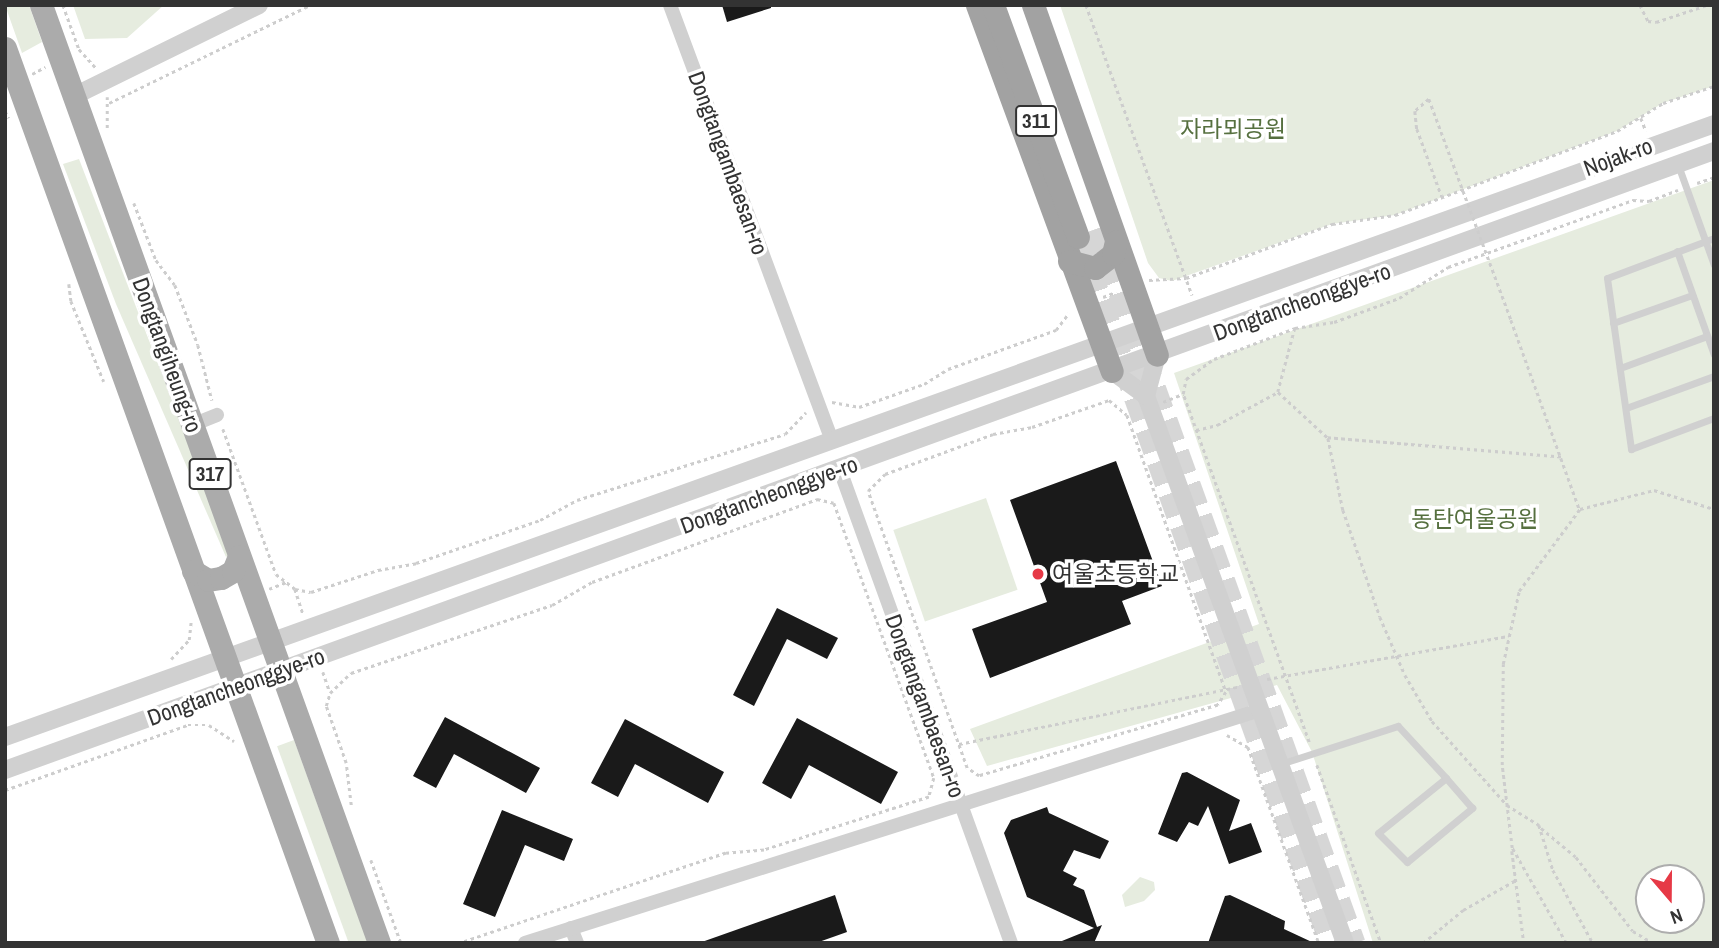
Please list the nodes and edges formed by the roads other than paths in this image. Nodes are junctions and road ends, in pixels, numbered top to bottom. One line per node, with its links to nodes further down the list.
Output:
1 (41, 5): 9 (main road, Dongtangiheung-ro / 317)
2 (259, 5): 9 (street)
3 (670, 5): 36 (street, Dongtangambaesan-ro)
4 (976, 5): 19 (highway)
5 (993, 5): 6 (highway, 311)
6 (1017, 5)
7 (1033, 5): 16 (highway)
8 (5, 48): 39 (main road, 317)
9 (74, 96): 35 (main road, Dongtangiheung-ro / 317)
10 (1714, 124): 13 (street, Nojak-ro)
11 (1714, 151): 12 (street, Nojak-ro)
12 (1677, 164): 14 (street, Nojak-ro); 17 (lane)
13 (1523, 191): 23 (street, Dongtancheonggye-ro)
14 (1532, 218): 26 (street, Dongtancheonggye-ro)
15 (1714, 237): 17 (lane)
16 (1116, 241): 19 (highway); 23 (highway)
17 (1705, 241): 18 (lane); 20 (lane)
18 (1677, 251): 21 (lane); 22 (lane)
19 (1069, 261): 25 (highway)
20 (1714, 265)
21 (1692, 295): 22 (lane); 24 (lane)
22 (1613, 323): 28 (lane)
23 (1146, 325): 25 (street, Dongtancheonggye-ro); 26 (highway)
24 (1707, 336): 27 (lane); 28 (lane)
25 (1101, 341): 29 (highway); 36 (street, Dongtancheonggye-ro)
26 (1157, 355): 29 (street, Dongtancheonggye-ro); 31 (street)
27 (1714, 355)
28 (1620, 368): 32 (lane)
29 (1112, 372): 31 (street); 37 (street, Dongtancheonggye-ro)
30 (1714, 376): 32 (lane)
31 (1146, 396): 44 (street)
32 (1626, 408): 34 (lane)
33 (217, 415): 35 (street)
34 (1714, 418)
35 (192, 425): 38 (main road, Dongtangiheung-ro / 317)
36 (831, 438): 40 (street, Dongtancheonggye-ro)
37 (840, 470): 42 (street, Dongtancheonggye-ro); 49 (street, Dongtangambaesan-ro)
38 (239, 556): 39 (main road); 40 (main road, Dongtangiheung-ro / 317)
39 (193, 571): 41 (main road, 317)
40 (270, 641): 41 (street, Dongtancheonggye-ro); 42 (main road, Dongtangiheung-ro / 317)
41 (224, 658): 43 (main road, 317); 45 (street, Dongtancheonggye-ro)
42 (281, 671): 43 (street, Dongtancheonggye-ro); 52 (main road, Dongtangiheung-ro / 317)
43 (235, 687): 47 (street, Dongtancheonggye-ro); 51 (main road, 317)
44 (1260, 710): 46 (street); 49 (street)
45 (5, 737)
46 (1279, 764): 48 (lane); 56 (street)
47 (5, 770)
48 (1446, 778): 48 (lane)
49 (960, 805): 50 (street); 55 (street, Dongtangambaesan-ro)
50 (572, 928): 53 (street); 54 (street)
51 (328, 943)
52 (379, 943)
53 (525, 943)
54 (577, 943)
55 (1010, 943)
56 (1345, 943)

